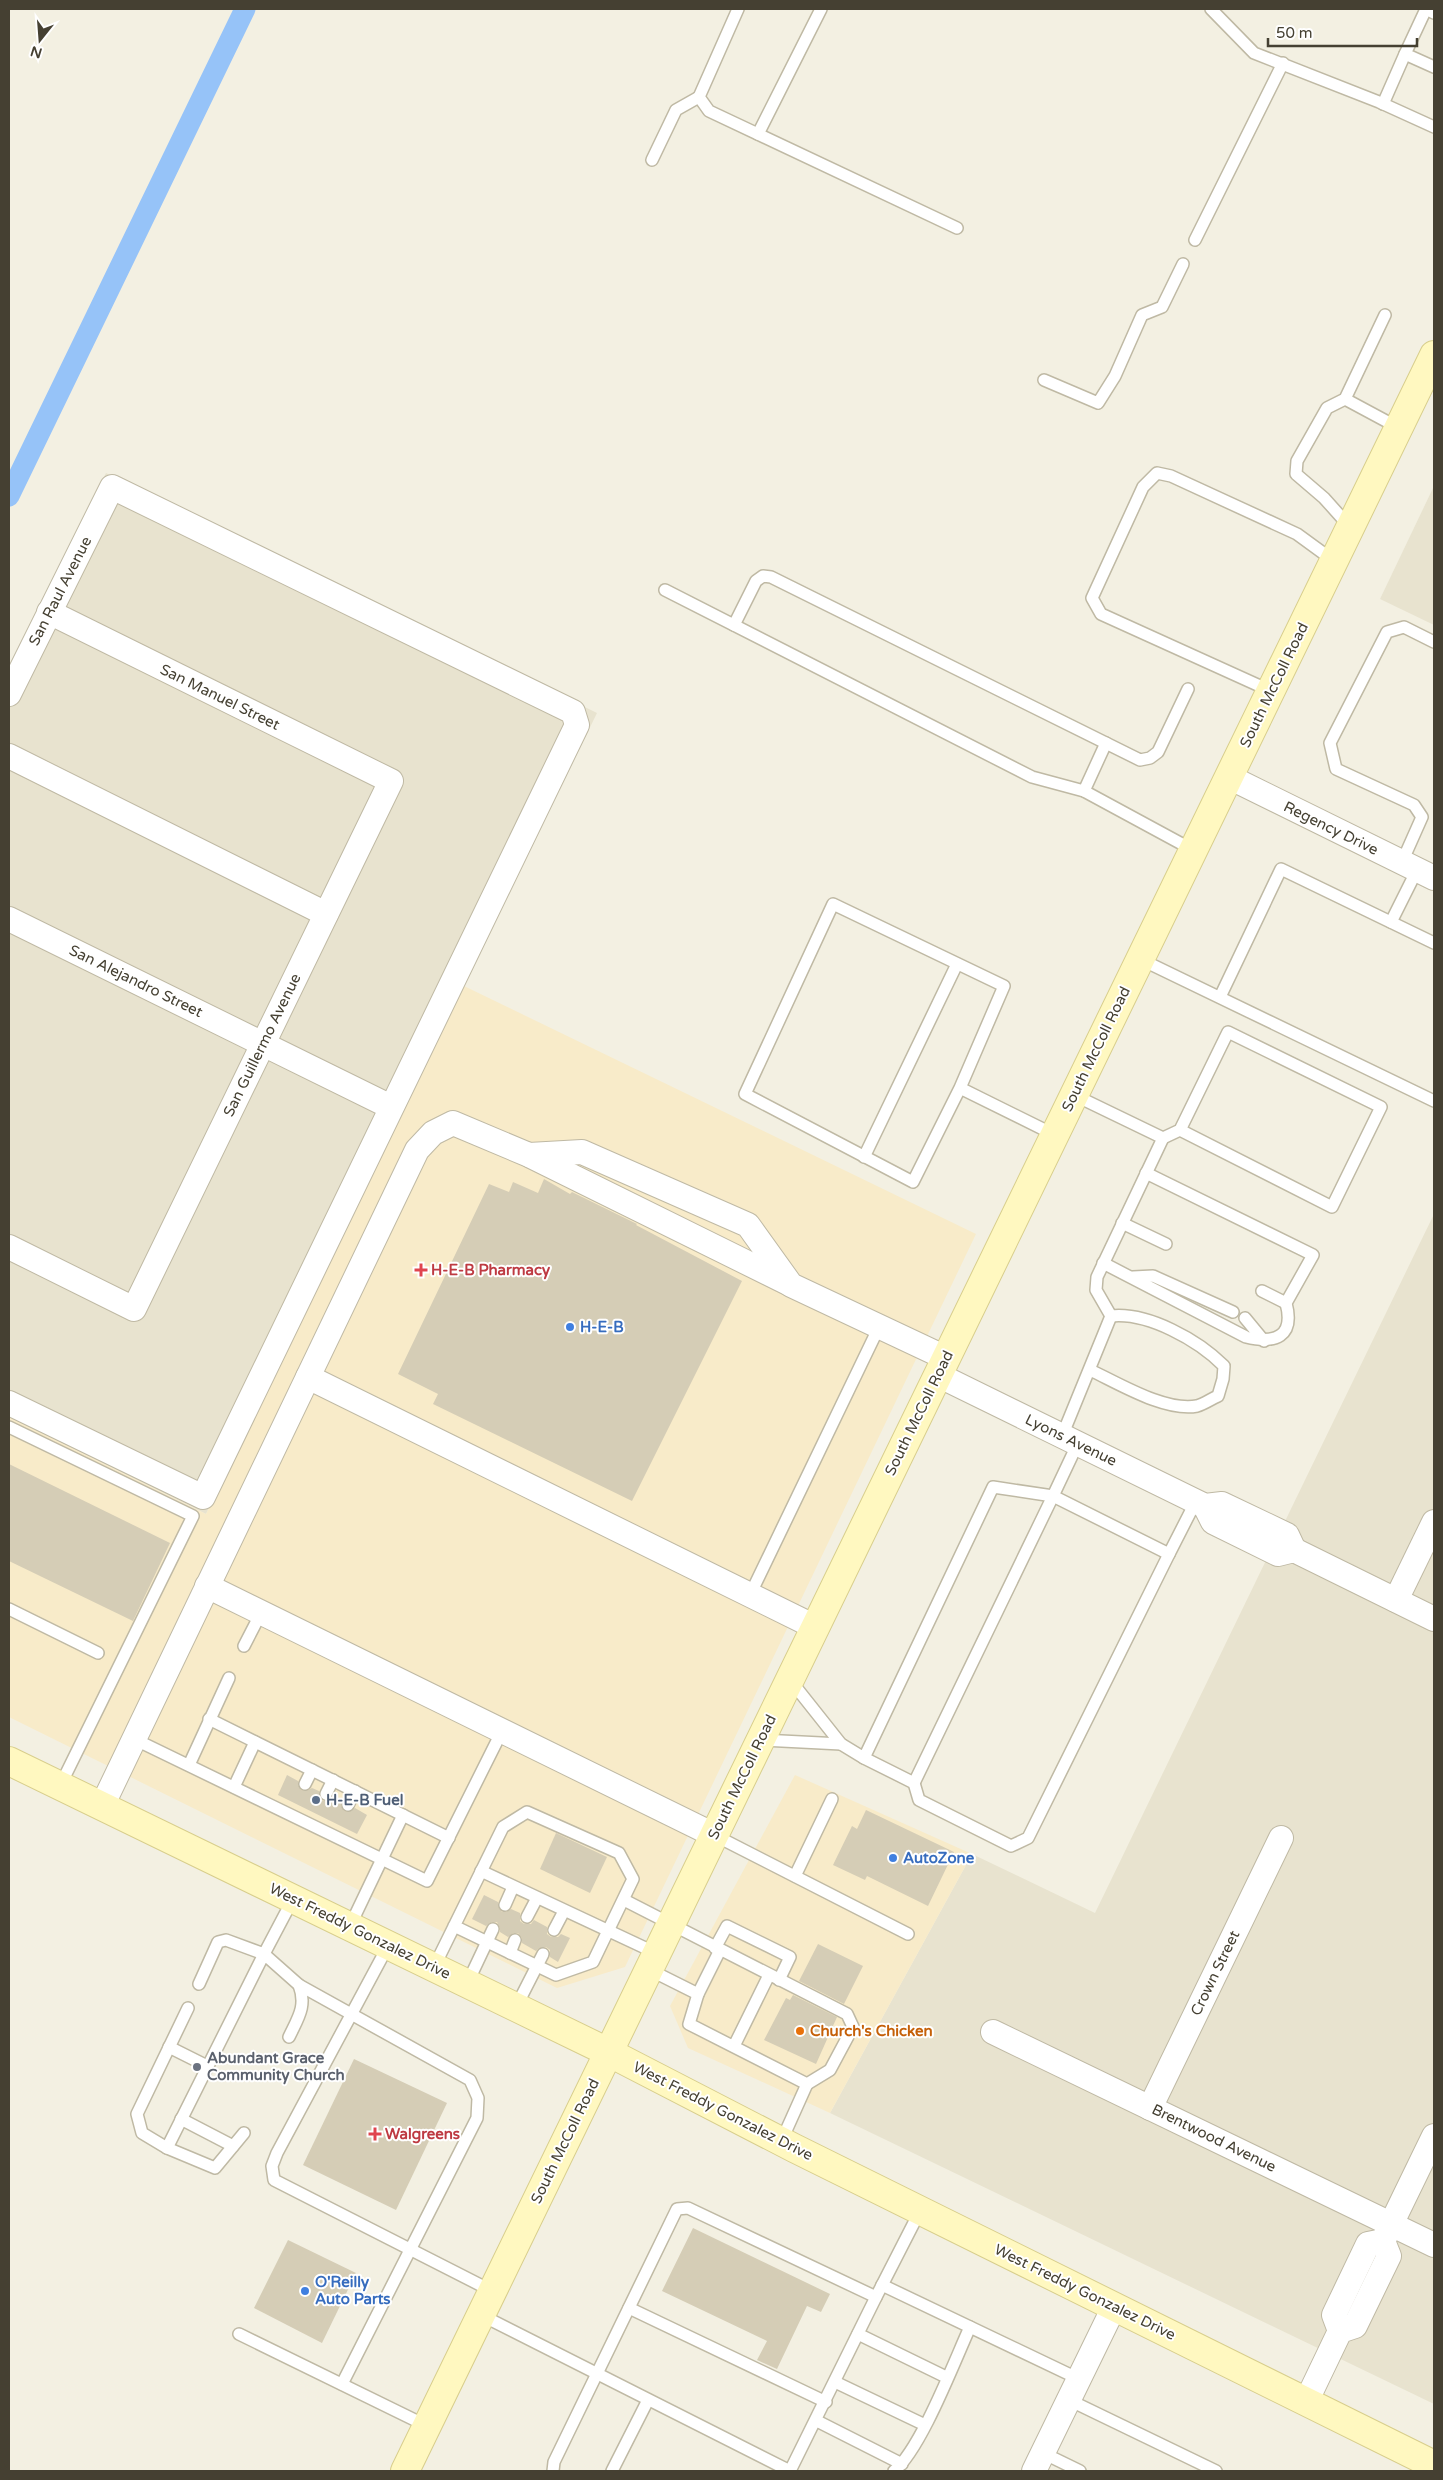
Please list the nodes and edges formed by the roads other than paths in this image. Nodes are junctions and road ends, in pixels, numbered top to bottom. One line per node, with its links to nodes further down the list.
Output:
1 (738, 9): 8 (lane)
2 (821, 9): 11 (lane)
3 (1211, 9): 6 (lane)
4 (1434, 13): 5 (lane)
5 (1406, 54): 7 (lane); 9 (lane)
6 (1284, 63): 9 (lane); 14 (lane)
7 (1434, 67)
8 (699, 97): 11 (lane); 12 (lane)
9 (1383, 104): 10 (lane)
10 (1434, 127)
11 (758, 134): 13 (lane)
12 (652, 160)
13 (957, 228)
14 (1195, 240)
15 (1183, 264): 18 (lane)
16 (1385, 315): 19 (lane)
17 (1434, 355): 20 (main road, South McColl Road)
18 (1044, 380)
19 (1345, 399): 20 (lane); 21 (lane)
20 (1399, 428): 21 (main road, South McColl Road)
21 (1350, 527): 22 (main road, South McColl Road)
22 (1334, 561): 28 (main road, South McColl Road); 28 (lane)
23 (665, 590): 25 (lane)
24 (49, 612): 29 (street, San Raul Avenue); 33 (street, San Manuel Street); 48 (street, San Raul Avenue)
25 (734, 625): 30 (lane); 34 (lane)
26 (1434, 642): 36 (lane)
27 (1188, 689): 30 (lane)
28 (1271, 691): 32 (main road, South McColl Road)
29 (9, 694)
30 (1106, 743): 34 (lane)
31 (9, 756): 37 (street)
32 (1229, 777): 35 (main road, South McColl Road); 36 (street, Regency Drive)
33 (392, 781): 37 (street, San Guillermo Avenue)
34 (1084, 791): 35 (lane)
35 (1193, 850): 41 (main road, South McColl Road)
36 (1418, 870): 39 (lane)
37 (326, 914): 44 (street, San Guillermo Avenue)
38 (9, 919): 44 (street, San Alejandro Street)
39 (1391, 922): 40 (lane); 43 (lane)
40 (1434, 943)
41 (1140, 959): 43 (lane); 46 (main road, South McColl Road)
42 (957, 964): 45 (lane); 53 (lane); 53 (lane)
43 (1220, 997): 47 (lane)
44 (263, 1043): 48 (street, San Alejandro Street); 57 (street, San Guillermo Avenue)
45 (960, 1088): 50 (lane); 53 (lane)
46 (1074, 1095): 50 (main road, South McColl Road); 51 (lane)
47 (1434, 1102)
48 (392, 1107): 76 (street)
49 (1180, 1130): 49 (lane); 51 (lane)
50 (1055, 1135): 68 (main road, South McColl Road)
51 (1163, 1138): 54 (lane)
52 (530, 1155): 60 (street, Lyons Avenue); 60 (street); 70 (street, Lyons Avenue)
53 (864, 1157)
54 (1146, 1173): 55 (lane); 62 (lane)
55 (1122, 1223): 56 (lane); 58 (lane)
56 (1166, 1244)
57 (9, 1248)
58 (1104, 1262): 59 (lane); 64 (lane)
59 (1132, 1277): 63 (lane); 67 (lane)
60 (791, 1285): 66 (street, Lyons Avenue)
61 (1262, 1291): 62 (lane)
62 (1286, 1303): 67 (lane)
63 (1233, 1312)
64 (1112, 1316): 69 (lane); 69 (lane)
65 (1245, 1318): 67 (lane)
66 (880, 1327): 68 (street, Lyons Avenue); 80 (lane)
67 (1264, 1341)
68 (942, 1367): 73 (street, Lyons Avenue); 85 (main road, South McColl Road)
69 (1090, 1370): 73 (lane)
70 (308, 1377): 79 (street, Lyons Avenue); 80 (street)
71 (9, 1403): 76 (street)
72 (9, 1427): 76 (lane)
73 (1070, 1440): 74 (lane); 75 (street, Lyons Avenue)
74 (1053, 1496): 78 (lane); 96 (lane); 101 (lane)
75 (1200, 1504): 78 (lane); 81 (street, Lyons Avenue)
76 (198, 1507): 103 (lane)
77 (1434, 1522): 81 (street)
78 (1169, 1554): 101 (lane)
79 (207, 1586): 83 (street); 92 (street, Lyons Avenue)
80 (750, 1595): 85 (street)
81 (1396, 1600): 84 (street, Lyons Avenue)
82 (9, 1609): 87 (lane)
83 (261, 1613): 86 (lane); 91 (street)
84 (1434, 1620)
85 (815, 1627): 89 (main road, South McColl Road)
86 (244, 1646)
87 (98, 1653)
88 (229, 1678): 90 (lane)
89 (789, 1679): 93 (main road, South McColl Road); 95 (lane)
90 (209, 1719): 94 (lane); 98 (lane)
91 (502, 1731): 111 (street); 112 (lane)
92 (134, 1739): 98 (lane); 109 (street, Lyons Avenue)
93 (760, 1740): 95 (lane); 111 (main road, South McColl Road)
94 (255, 1742): 99 (lane); 104 (lane)
95 (841, 1744): 96 (lane)
96 (864, 1758): 101 (lane)
97 (9, 1761): 103 (main road, West Freddy Gonzalez Drive)
98 (189, 1765): 104 (lane)
99 (312, 1770): 100 (lane); 102 (lane)
100 (333, 1780): 105 (lane); 106 (lane)
101 (914, 1783)
102 (305, 1784)
103 (60, 1786): 109 (main road, West Freddy Gonzalez Drive)
104 (234, 1787): 114 (lane)
105 (355, 1791): 108 (lane); 110 (lane)
106 (326, 1794)
107 (832, 1798): 116 (lane)
108 (348, 1805)
109 (102, 1806): 119 (main road, West Freddy Gonzalez Drive)
110 (403, 1815): 112 (lane); 114 (lane)
111 (714, 1835): 116 (lane); 124 (main road, South McColl Road)
112 (449, 1838): 114 (lane)
113 (1281, 1838): 156 (street, Crown Street)
114 (382, 1859): 126 (lane)
115 (480, 1872): 117 (lane); 120 (lane); 125 (lane)
116 (795, 1876): 130 (lane)
117 (513, 1887): 118 (lane); 121 (lane)
118 (537, 1898): 122 (lane); 123 (lane)
119 (293, 1899): 126 (main road, West Freddy Gonzalez Drive); 136 (lane)
120 (624, 1900): 124 (lane); 129 (lane)
121 (505, 1906)
122 (564, 1911): 128 (lane); 129 (lane)
123 (527, 1917)
124 (670, 1924): 134 (lane); 138 (main road, South McColl Road)
125 (454, 1926): 132 (lane); 140 (lane)
126 (350, 1927): 133 (main road, West Freddy Gonzalez Drive)
127 (493, 1929): 132 (lane)
128 (554, 1930)
129 (608, 1932): 138 (lane); 139 (lane)
130 (908, 1934)
131 (515, 1940): 135 (lane)
132 (487, 1942): 135 (lane); 143 (lane)
133 (388, 1946): 140 (main road, West Freddy Gonzalez Drive); 148 (lane)
134 (718, 1949): 141 (lane); 141 (lane); 145 (lane)
135 (510, 1953): 139 (lane)
136 (264, 1954): 142 (lane); 144 (lane); 154 (lane)
137 (542, 1954): 139 (lane)
138 (652, 1961): 145 (lane); 153 (main road, South McColl Road)
139 (537, 1966): 146 (lane)
140 (434, 1967): 143 (main road, West Freddy Gonzalez Drive)
141 (774, 1977): 151 (lane); 155 (lane)
142 (199, 1984)
143 (467, 1984): 146 (main road, West Freddy Gonzalez Drive)
144 (299, 1985): 148 (lane); 150 (lane)
145 (698, 1994): 151 (lane)
146 (516, 2007): 153 (main road, West Freddy Gonzalez Drive)
147 (188, 2008): 152 (lane)
148 (352, 2016): 166 (lane); 166 (lane)
149 (993, 2032): 156 (street, Brentwood Avenue)
150 (289, 2037)
151 (734, 2046): 155 (lane)
152 (169, 2047): 154 (lane); 162 (lane)
153 (608, 2052): 160 (main road, West Freddy Gonzalez Drive); 168 (main road, South McColl Road)
154 (207, 2066): 157 (lane)
155 (807, 2084): 160 (lane)
156 (1150, 2108): 164 (street, Brentwood Avenue)
157 (181, 2119): 161 (lane); 162 (lane)
158 (244, 2133): 161 (lane)
159 (1434, 2136): 164 (street)
160 (781, 2142): 163 (main road, West Freddy Gonzalez Drive)
161 (233, 2146): 162 (lane)
162 (167, 2148)
163 (920, 2211): 167 (lane); 170 (main road, West Freddy Gonzalez Drive)
164 (1387, 2232): 165 (street, Brentwood Avenue); 184 (street)
165 (1434, 2245)
166 (410, 2249): 168 (lane); 180 (lane)
167 (882, 2285): 169 (lane); 173 (lane)
168 (492, 2291): 172 (main road, South McColl Road)
169 (876, 2297): 171 (lane); 175 (lane)
170 (1114, 2307): 178 (street); 184 (main road, West Freddy Gonzalez Drive)
171 (628, 2308): 176 (lane); 183 (lane)
172 (480, 2315): 176 (lane); 187 (main road, South McColl Road)
173 (970, 2327): 177 (lane); 178 (lane)
174 (239, 2334): 180 (lane)
175 (858, 2334): 177 (lane); 179 (lane)
176 (597, 2373): 181 (lane); 192 (lane)
177 (946, 2378): 186 (lane)
178 (1079, 2379): 182 (street)
179 (835, 2382): 183 (lane); 186 (lane)
180 (342, 2384): 187 (lane)
181 (648, 2400): 193 (lane); 194 (lane)
182 (1069, 2400): 188 (street); 196 (lane)
183 (826, 2402): 185 (lane)
184 (1306, 2402): 189 (main road, West Freddy Gonzalez Drive)
185 (817, 2421): 190 (lane); 194 (lane)
186 (924, 2425): 190 (lane)
187 (427, 2426): 191 (main road, South McColl Road)
188 (1039, 2462): 195 (lane)
189 (1434, 2465)
190 (898, 2468)
191 (404, 2471)
192 (553, 2471)
193 (612, 2471)
194 (790, 2471)
195 (1080, 2471)
196 (1216, 2471)

